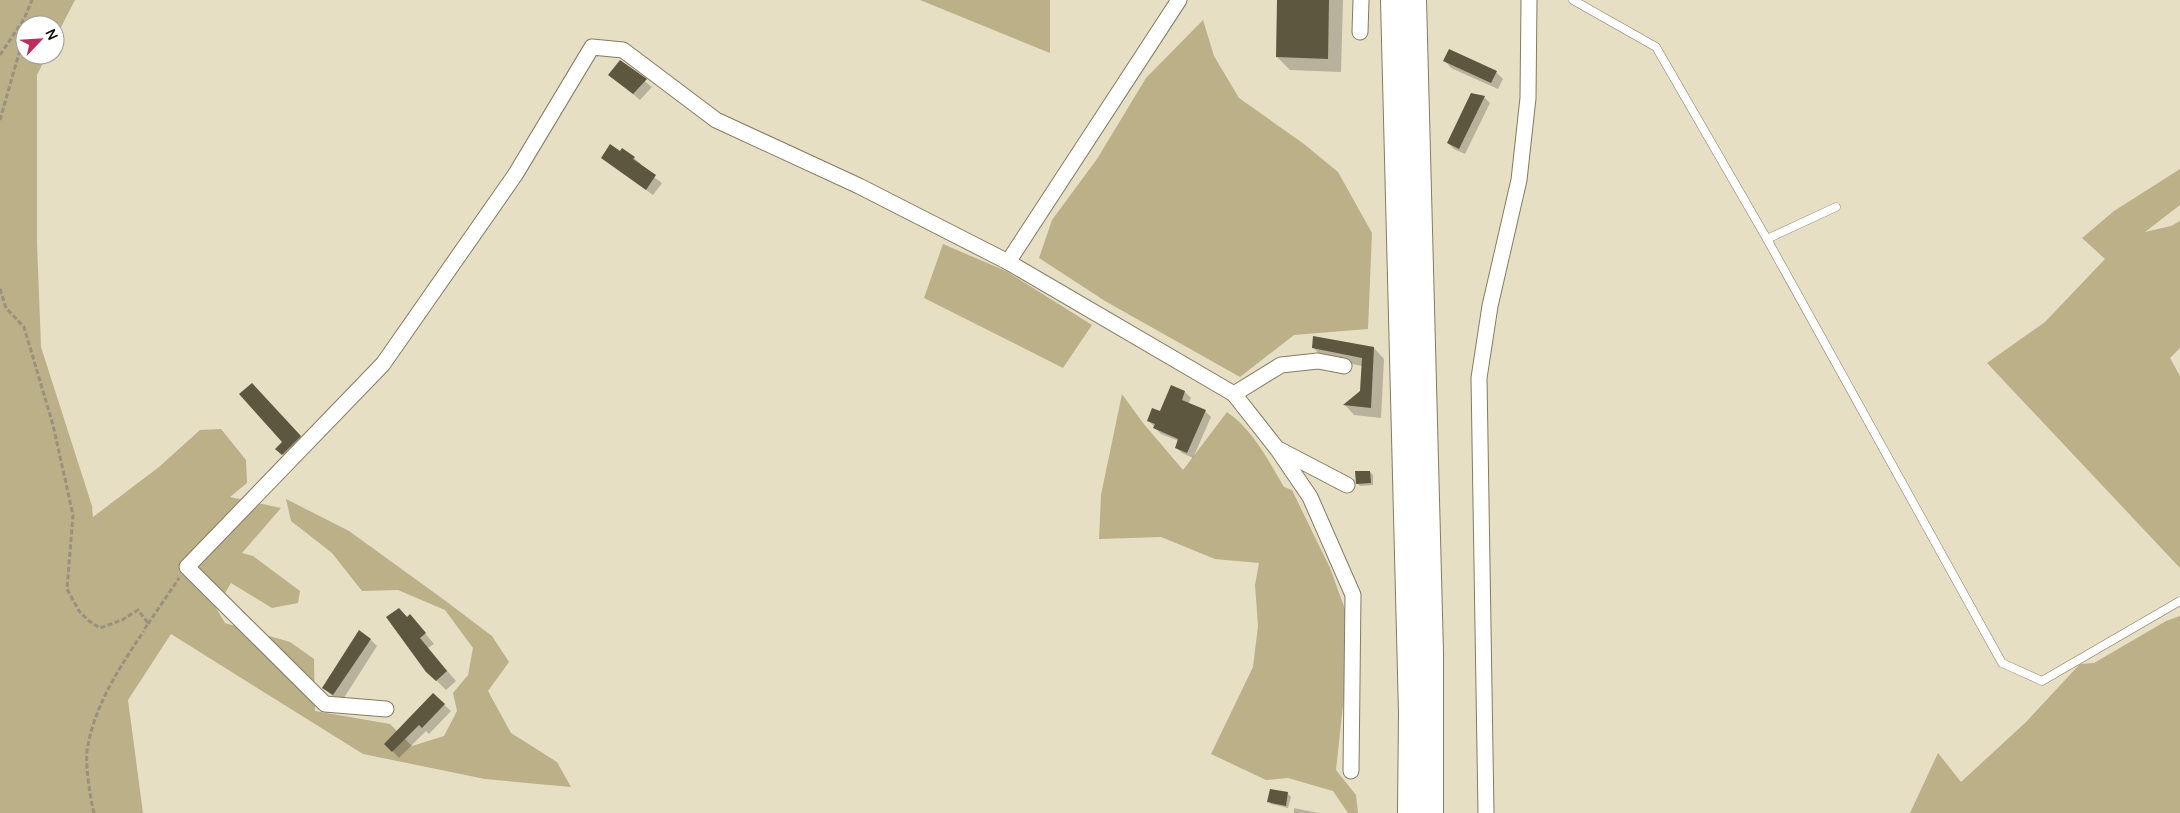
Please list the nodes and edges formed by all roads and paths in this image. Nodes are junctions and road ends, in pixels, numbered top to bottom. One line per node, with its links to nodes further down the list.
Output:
1 (32, 0): 8 (path)
2 (1179, 0): 16 (street)
3 (1361, 0): 10 (street)
4 (1393, 0): 28 (highway)
5 (1414, 0): 29 (highway)
6 (1529, 0): 30 (street)
7 (1573, 0): 15 (lane)
8 (26, 15)
9 (15, 32): 11 (path)
10 (1360, 32)
11 (0, 54)
12 (16, 65): 13 (path)
13 (0, 120)
14 (1836, 207): 15 (lane)
15 (1767, 240): 23 (lane)
16 (1008, 262): 19 (street); 22 (street)
17 (0, 289): 24 (path)
18 (1344, 366): 19 (street)
19 (1234, 394): 20 (street)
20 (1278, 450): 21 (street); 26 (street)
21 (1346, 485)
22 (187, 567): 24 (path); 25 (street)
23 (2180, 601)
24 (143, 632): 27 (path)
25 (386, 709)
26 (1351, 771)
27 (94, 813)
28 (1410, 813)
29 (1431, 813)
30 (1486, 813)

